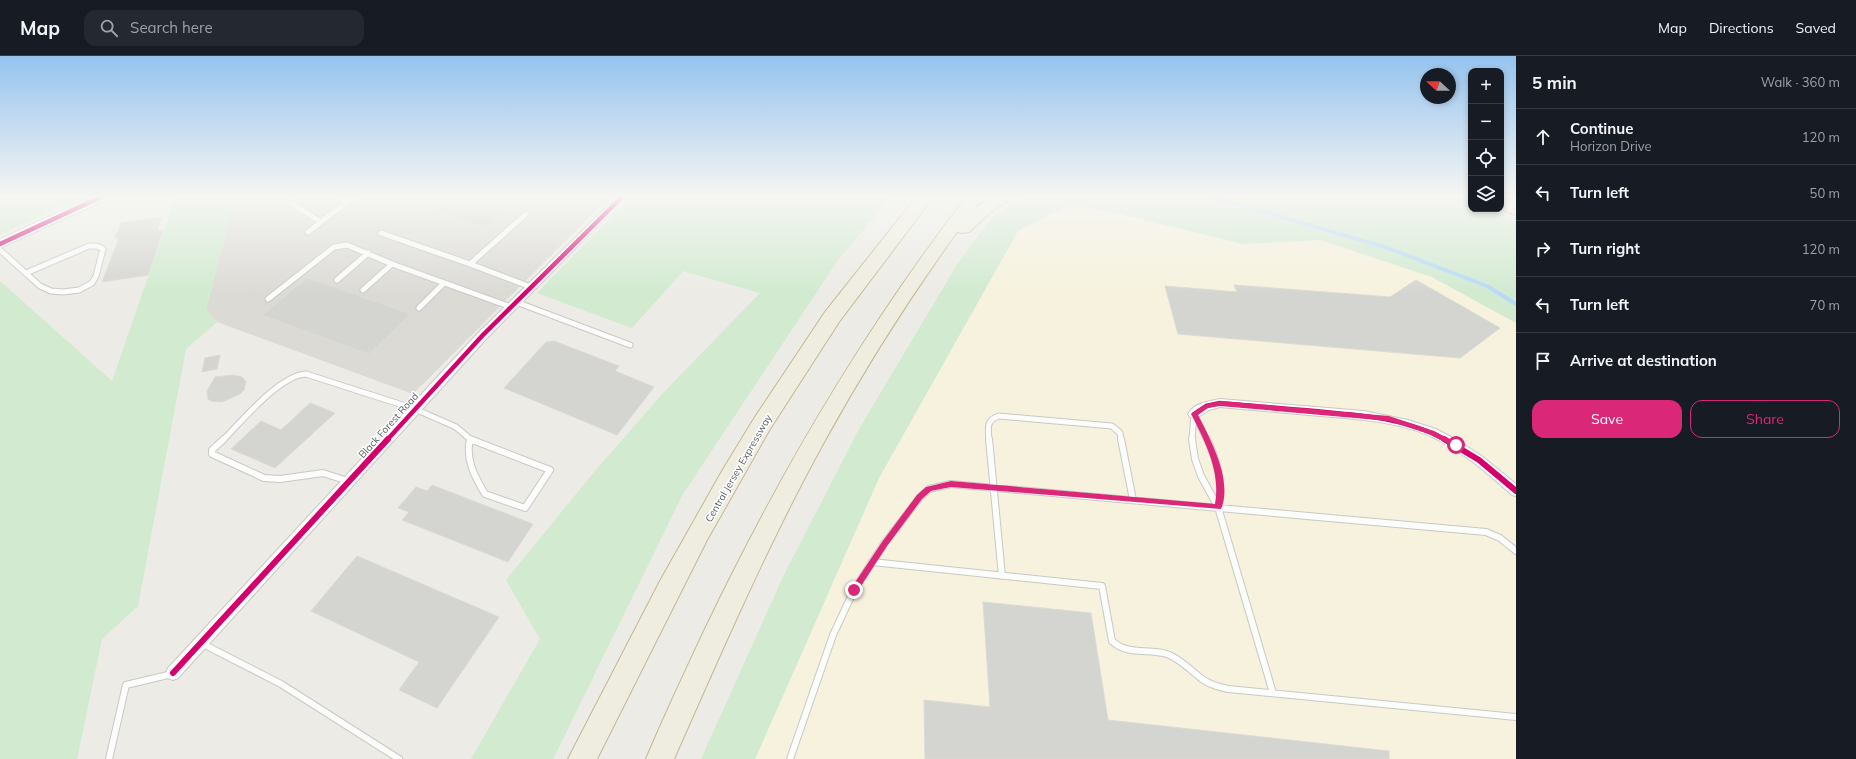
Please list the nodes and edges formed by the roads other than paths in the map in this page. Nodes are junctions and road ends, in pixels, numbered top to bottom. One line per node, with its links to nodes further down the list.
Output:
1 (33, 229): 11 (street)
2 (312, 229): 9 (lane)
3 (509, 229): 15 (lane)
4 (590, 229): 19 (street, Black Forest Road)
5 (890, 229): 24 (highway)
6 (899, 229): 24 (highway, Central Jersey Expressway)
7 (951, 229): 25 (highway)
8 (962, 229): 25 (highway)
9 (308, 232)
10 (381, 232): 15 (lane)
11 (0, 244)
12 (0, 250): 16 (lane)
13 (368, 253): 14 (lane); 17 (lane); 21 (lane)
14 (392, 264): 18 (lane); 20 (lane)
15 (470, 264): 19 (lane)
16 (26, 273): 16 (lane)
17 (337, 280)
18 (444, 283): 22 (lane); 23 (lane)
19 (531, 287): 22 (street, Black Forest Road)
20 (362, 290)
21 (268, 299)
22 (513, 305): 26 (lane); 27 (street, Black Forest Road)
23 (418, 308)
24 (832, 318): 44 (highway, Central Jersey Expressway)
25 (876, 336): 45 (highway)
26 (630, 346)
27 (415, 409): 29 (lane); 30 (street, Black Forest Road); 30 (lane)
28 (1194, 414): 32 (street); 34 (lane); 34 (lane)
29 (470, 439): 29 (lane)
30 (349, 481): 38 (street, Black Forest Road)
31 (993, 488): 33 (lane); 33 (lane); 36 (lane); 37 (lane)
32 (1516, 491)
33 (1133, 500): 34 (lane)
34 (1218, 507): 35 (lane); 40 (lane)
35 (1516, 551)
36 (872, 562): 37 (lane); 46 (lane)
37 (1002, 576): 40 (lane)
38 (201, 643): 39 (street, Black Forest Road); 43 (lane)
39 (173, 674): 42 (lane)
40 (1273, 693): 41 (lane)
41 (1516, 717)
42 (109, 759)
43 (399, 759)
44 (582, 759)
45 (660, 759)
46 (790, 759)

